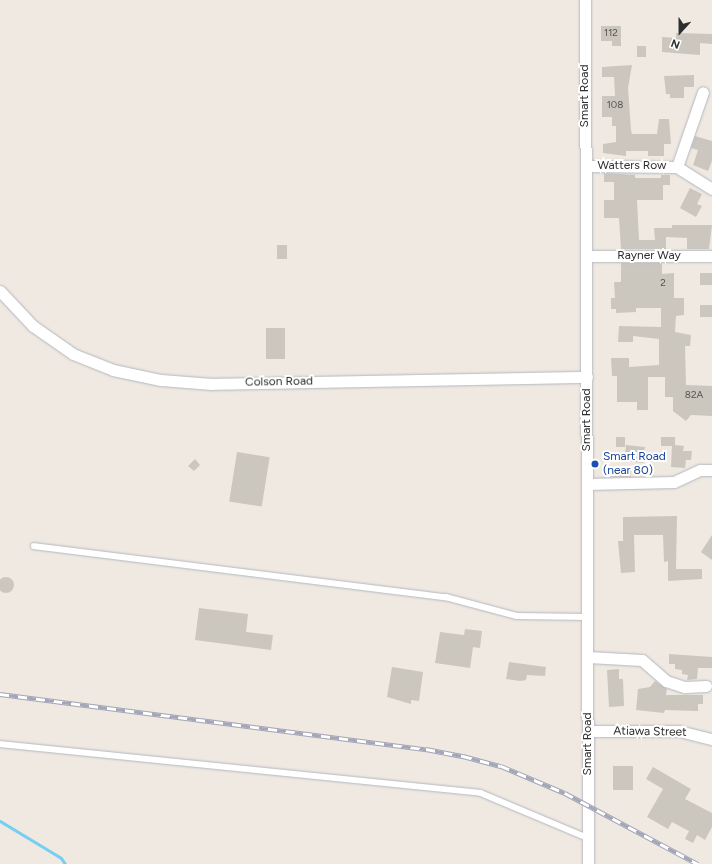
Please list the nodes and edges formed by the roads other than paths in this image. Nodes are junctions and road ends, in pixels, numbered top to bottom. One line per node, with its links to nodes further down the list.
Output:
1 (585, 0): 3 (street, Smart Road)
2 (703, 92): 4 (street, Watters Row)
3 (586, 166): 4 (street, Watters Row); 6 (street, Smart Road)
4 (678, 167): 5 (street, Watters Row)
5 (712, 189)
6 (587, 256): 7 (street, Rayner Way); 9 (street, Smart Road)
7 (712, 256)
8 (0, 291): 9 (street, Colson Road)
9 (587, 377): 11 (street, Smart Road)
10 (712, 470): 11 (street)
11 (587, 484): 13 (street, Smart Road)
12 (34, 546): 13 (lane)
13 (588, 617): 14 (street, Smart Road)
14 (588, 656): 15 (street); 16 (street, Smart Road)
15 (706, 686)
16 (588, 731): 17 (street, Atiawa Street); 19 (street, Smart Road)
17 (712, 739)
18 (0, 744): 19 (lane)
19 (588, 838): 20 (street, Smart Road)
20 (588, 864)

